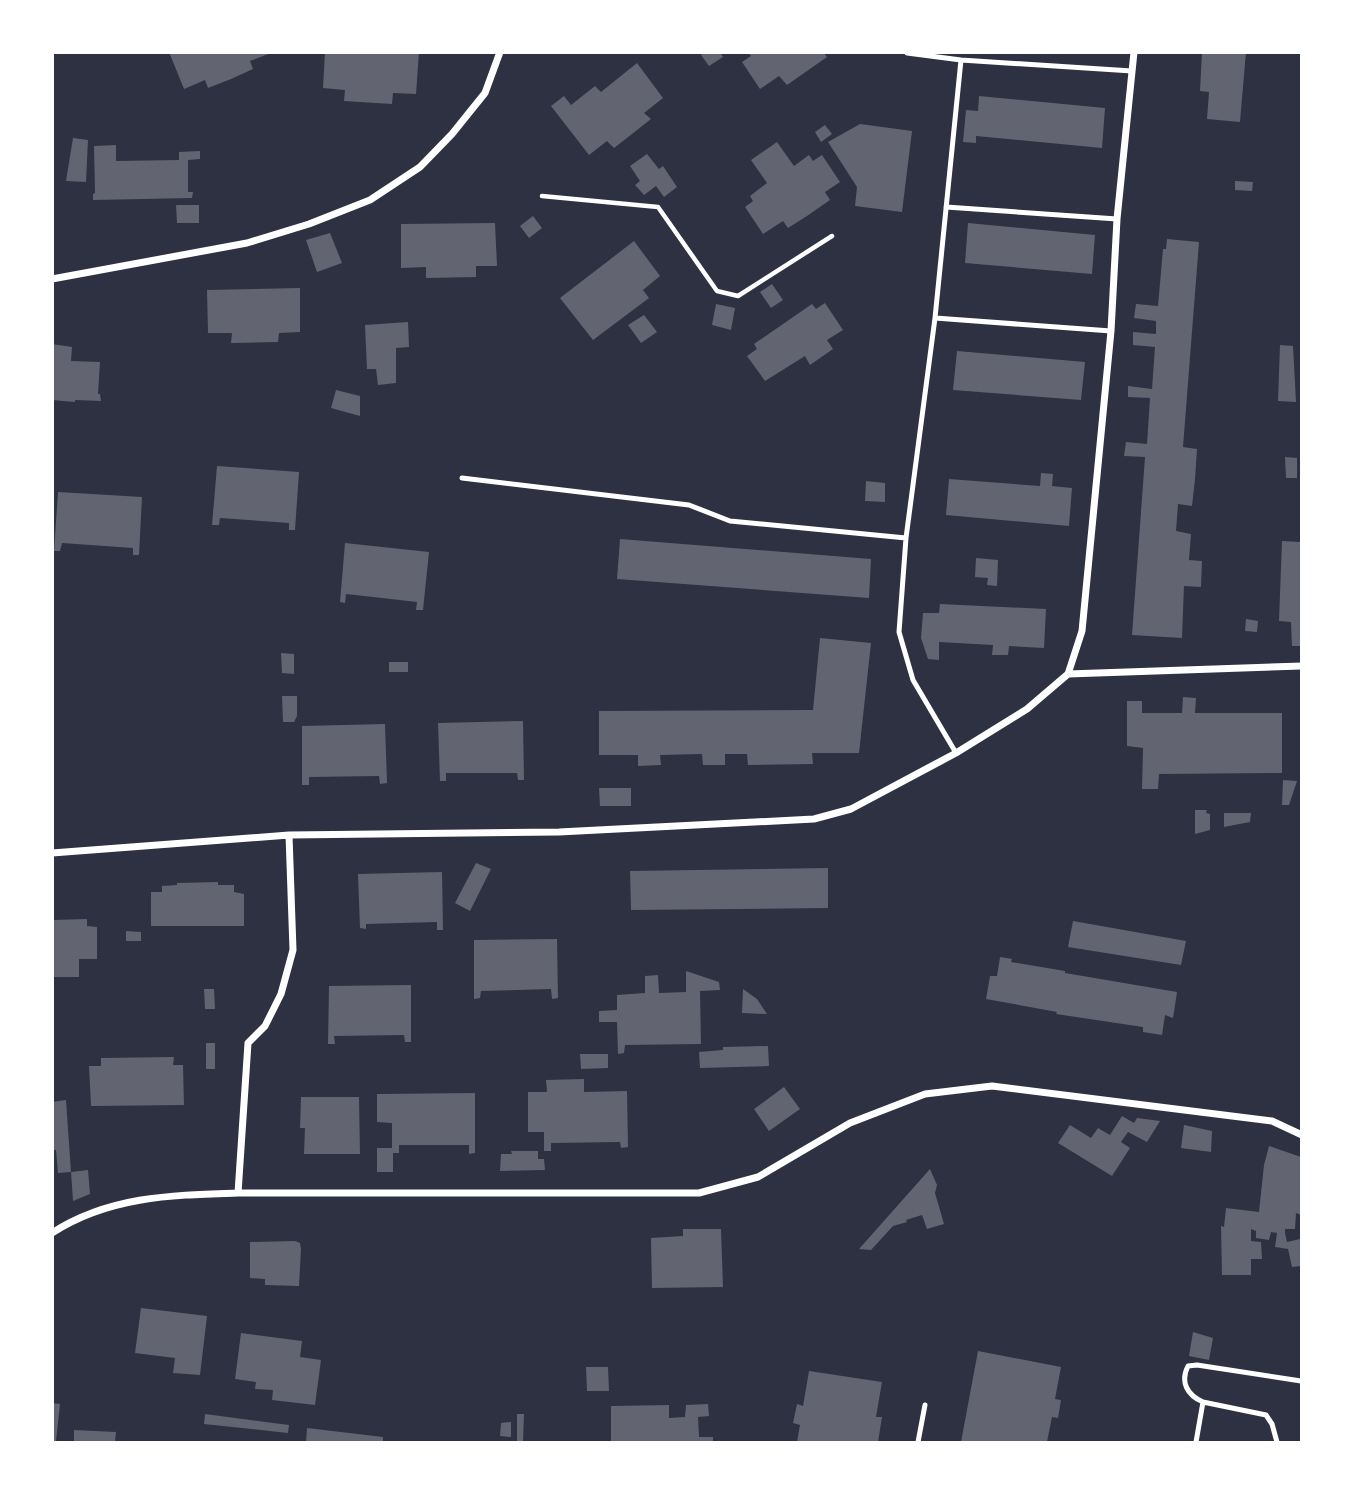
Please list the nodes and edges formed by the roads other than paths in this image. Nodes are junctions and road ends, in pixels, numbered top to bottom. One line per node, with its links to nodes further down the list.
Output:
1 (500, 52): 8 (street)
2 (1134, 52): 5 (street)
3 (907, 53): 4 (lane)
4 (961, 60): 5 (lane); 6 (lane)
5 (1132, 71): 7 (street)
6 (946, 208): 7 (lane); 9 (lane)
7 (1117, 219): 10 (street)
8 (52, 279)
9 (935, 318): 10 (lane); 12 (lane)
10 (1111, 331): 14 (street)
11 (462, 478): 12 (lane)
12 (905, 538): 15 (lane)
13 (1301, 666): 14 (street)
14 (1068, 674): 15 (street)
15 (956, 753): 16 (street)
16 (289, 835): 17 (street); 19 (street)
17 (52, 853)
18 (1301, 1135): 19 (street)
19 (238, 1194): 20 (street)
20 (52, 1233)
21 (1301, 1381): 22 (lane)
22 (1203, 1402): 25 (lane); 26 (lane)
23 (925, 1405): 24 (lane)
24 (918, 1443)
25 (1196, 1443)
26 (1277, 1443)

